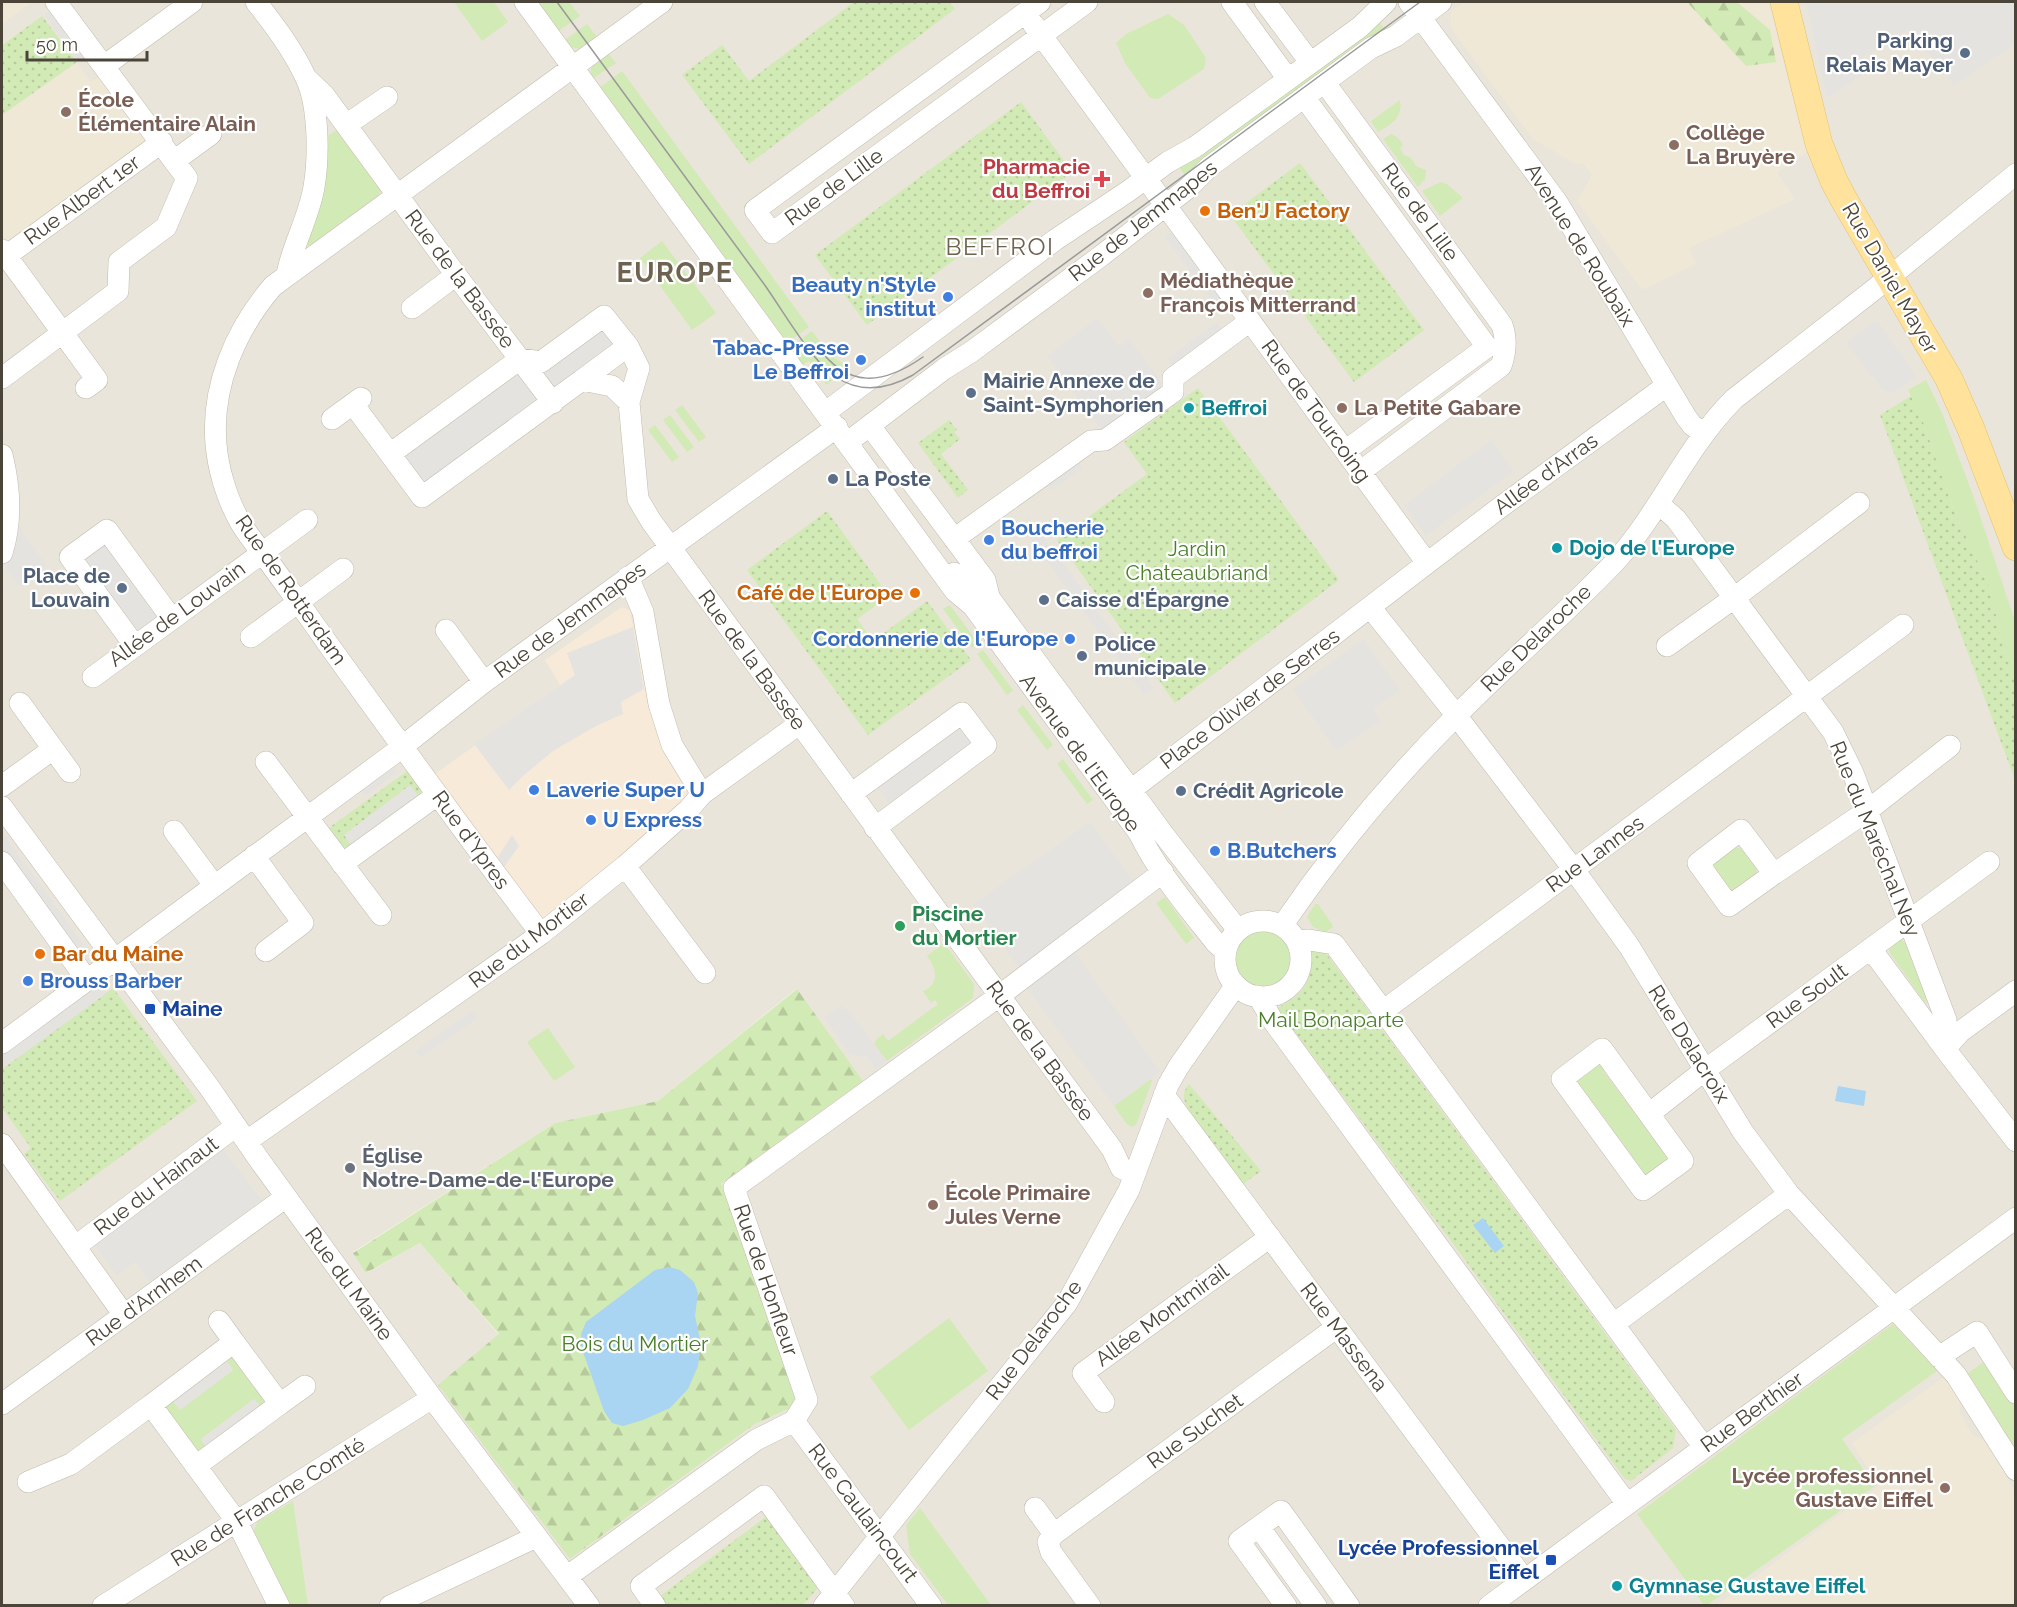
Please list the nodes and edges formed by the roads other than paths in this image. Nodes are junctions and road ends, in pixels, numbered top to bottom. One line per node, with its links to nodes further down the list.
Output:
1 (56, 2): 16 (street, Rue Albert 1er)
2 (192, 2): 16 (street)
3 (256, 2): 19 (street)
4 (525, 2): 17 (street, Avenue de l'Europe)
5 (662, 2): 17 (street)
6 (1087, 2): 14 (street, Rue de Lille)
7 (1232, 2): 18 (street)
8 (1265, 2): 15 (street)
9 (1386, 2): 15 (street, Rue de Jemmapes)
10 (1441, 2): 13 (street, Rue de Jemmapes)
11 (1784, 2): 34 (main road, Rue Daniel Mayer)
12 (1027, 5): 14 (street, Rue de Tourcoing); 14 (street, Rue de Lille)
13 (1415, 9): 20 (street, Rue de Jemmapes); 43 (street, Avenue de Roubaix)
14 (1041, 35): 28 (street, Rue de Tourcoing)
15 (1310, 62): 18 (street, Rue de Jemmapes)
16 (104, 66): 25 (street, Rue Albert 1er)
17 (566, 72): 29 (street, Rue de Rotterdam); 49 (street, Avenue de l'Europe)
18 (1288, 78): 28 (street, Rue de Jemmapes)
19 (307, 79): 23 (street, Rue de la Bassée); 32 (street)
20 (1325, 83): 22 (street, Rue de Jemmapes); 39 (street, Rue de Lille)
21 (387, 97): 23 (street)
22 (1304, 97): 30 (street, Rue de Jemmapes); 39 (street, Rue de Lille)
23 (346, 125): 29 (street, Rue de la Bassée)
24 (211, 134): 26 (street)
25 (162, 142): 26 (street); 31 (street, Rue Albert 1er)
26 (174, 161): 37 (street)
27 (2016, 174): 34 (street, Rue Delaroche)
28 (1146, 179): 30 (street, Rue de Tourcoing); 49 (street, Rue de Jemmapes)
29 (398, 195): 32 (street, Rue de Rotterdam); 33 (street, Rue de la Bassée)
30 (1165, 205): 36 (street, Rue de Tourcoing); 48 (street, Rue de Jemmapes)
31 (4, 253): 37 (street)
32 (287, 274): 61 (street, Rue de Rotterdam)
33 (456, 274): 35 (street); 40 (street, Rue de la Bassée)
34 (1890, 276): 50 (street, Rue Delaroche); 59 (main road, Rue Daniel Mayer)
35 (412, 308)
36 (1250, 321): 51 (street, Rue de Tourcoing); 58 (street)
37 (63, 333): 41 (street); 44 (street)
38 (628, 346): 40 (street); 42 (street); 45 (street)
39 (1496, 346): 51 (street); 54 (street)
40 (520, 359): 46 (street, Rue de la Bassée); 52 (street)
41 (2, 378)
42 (582, 380): 45 (street); 46 (street)
43 (1666, 386): 50 (street, Avenue de Roubaix); 64 (street, Allée d'Arras)
44 (86, 388)
45 (628, 402): 60 (street, Rue de la Bassée)
46 (553, 403): 52 (street)
47 (332, 419): 52 (street)
48 (870, 426): 49 (street, Rue de Jemmapes); 58 (street, Avenue de l'Europe)
49 (837, 427): 60 (street, Rue de Jemmapes); 63 (street, Avenue de l'Europe)
50 (1703, 434): 56 (street, Rue Delaroche)
51 (1345, 451): 54 (street, Rue de Tourcoing)
52 (390, 454)
53 (2, 455): 62 (street)
54 (1360, 472): 64 (street, Rue de Tourcoing)
55 (1859, 502): 67 (street)
56 (1659, 504): 67 (street, Rue du Maréchal Ney); 81 (street, Rue Delaroche)
57 (307, 520): 61 (street, Allée de Louvain)
58 (954, 538): 68 (street, Avenue de l'Europe)
59 (2016, 547)
60 (670, 548): 66 (street, Rue de Jemmapes); 82 (street, Rue de la Bassée)
61 (262, 552): 69 (street, Rue de Rotterdam); 71 (street, Allée de Louvain)
62 (2, 553)
63 (931, 555): 68 (street, Avenue de l'Europe); 104 (street, Avenue de l'Europe)
64 (1427, 563): 70 (street)
65 (343, 569): 69 (street)
66 (628, 578): 78 (street, Rue de Jemmapes); 90 (street)
67 (1734, 598): 76 (street); 79 (street, Rue du Maréchal Ney)
68 (991, 600): 89 (street, Avenue de l'Europe)
69 (298, 602): 74 (street); 83 (street, Rue de Rotterdam)
70 (1370, 607): 81 (street); 89 (street, Place Olivier de Serres)
71 (172, 619): 75 (street, Allée de Louvain); 75 (street)
72 (1903, 625): 79 (street, Rue Lannes)
73 (446, 630): 78 (street)
74 (251, 637)
75 (135, 646): 77 (street, Allée de Louvain)
76 (1667, 646)
77 (93, 677)
78 (484, 682): 83 (street, Rue de Jemmapes)
79 (1807, 698): 94 (street, Rue du Maréchal Ney); 103 (street, Rue Lannes)
80 (20, 703): 85 (street)
81 (1456, 716): 103 (street, Rue Delacroix); 111 (street, Rue Delaroche)
82 (799, 724): 90 (street, Rue du Mortier); 91 (street, Rue de la Bassée)
83 (402, 746): 92 (street, Rue d'Ypres); 95 (street, Rue de Jemmapes)
84 (1950, 746): 94 (street)
85 (53, 749): 87 (street); 88 (street)
86 (266, 762): 95 (street)
87 (70, 772)
88 (2, 786)
89 (1131, 790): 109 (street, Avenue de l'Europe)
90 (702, 794): 102 (street, Rue du Mortier)
91 (851, 794): 96 (street, Rue de la Bassée); 96 (street)
92 (437, 795): 101 (street); 110 (street, Rue d'Ypres)
93 (2, 807): 115 (street, Rue du Maine)
94 (1867, 811): 105 (street); 108 (street, Rue du Maréchal Ney)
95 (307, 817): 98 (street, Rue de Jemmapes); 101 (street)
96 (875, 828): 120 (street, Rue de la Bassée)
97 (174, 831): 106 (street)
98 (254, 856): 106 (street, Rue de Jemmapes); 113 (street)
99 (2, 862): 117 (street)
100 (1989, 862): 108 (street, Rue Soult)
101 (342, 864): 107 (street)
102 (625, 866): 110 (street, Rue du Mortier); 116 (street)
103 (1574, 870): 122 (street, Rue Lannes); 125 (street, Rue Delacroix)
104 (1163, 872): 114 (street, Avenue de l'Europe); 120 (street)
105 (1774, 874)
106 (214, 885): 115 (street, Rue de Jemmapes)
107 (381, 915)
108 (1908, 920): 112 (street, Rue Soult); 124 (street, Rue du Maréchal Ney)
109 (1238, 930): 111 (street); 114 (street)
110 (541, 934): 128 (street, Rue du Mortier)
111 (1290, 934): 121 (street); 122 (street)
112 (1871, 949): 124 (street, Rue du Maréchal Ney); 125 (street, Rue Soult)
113 (266, 951)
114 (1226, 952): 118 (street)
115 (114, 959): 117 (street); 128 (street, Rue du Maine)
116 (705, 973)
117 (87, 980): 123 (street)
118 (1236, 985): 121 (street); 126 (street, Rue Delaroche)
119 (2016, 991): 124 (street)
120 (999, 996): 132 (street, Rue de la Bassée); 152 (street, Rue de Honfleur)
121 (1258, 996): 157 (street)
122 (1383, 1011): 141 (street)
123 (2, 1043)
124 (1945, 1049): 129 (street, Rue du Maréchal Ney)
125 (1705, 1070): 127 (street, Rue Soult); 133 (street, Rue Delacroix)
126 (1164, 1095): 132 (street, Rue Delaroche); 136 (street, Rue Massena)
127 (1649, 1114): 127 (street)
128 (242, 1134): 134 (street, Rue du Maine); 137 (street, Rue du Hainaut)
129 (2015, 1139)
130 (2, 1144): 131 (street, Rue du Hainaut)
131 (9, 1170): 137 (street, Rue du Hainaut)
132 (1134, 1174): 162 (street, Rue Delaroche)
133 (1789, 1194): 138 (street, Rue Delacroix); 141 (street)
134 (286, 1197): 139 (street, Rue d'Arnhem); 147 (street, Rue du Maine)
135 (2016, 1218): 138 (street, Rue Berthier)
136 (1270, 1237): 142 (street, Rue Massena); 148 (street, Allée Montmirail)
137 (76, 1246): 139 (street, Rue du Hainaut)
138 (1894, 1308): 144 (street, Rue Delacroix); 153 (street, Rue Berthier)
139 (124, 1315): 149 (street, Rue d'Arnhem)
140 (219, 1321): 143 (street)
141 (1614, 1324): 153 (street)
142 (1337, 1327): 161 (street, Rue Suchet); 165 (street, Rue Massena)
143 (234, 1342): 150 (street); 151 (street)
144 (1939, 1357): 146 (street); 155 (street, Rue Delacroix)
145 (305, 1386): 150 (street)
146 (2016, 1393)
147 (432, 1398): 159 (street, Rue de Franche Comté); 163 (street, Rue du Maine)
148 (1104, 1402)
149 (2, 1404)
150 (280, 1404): 154 (street)
151 (151, 1405): 154 (street); 156 (street)
152 (794, 1421): 162 (street, Rue Caulaincourt); 164 (street)
153 (1704, 1447): 157 (street, Rue Berthier)
154 (196, 1466): 159 (street)
155 (2016, 1470)
156 (28, 1482)
157 (1627, 1504): 165 (street, Rue Berthier)
158 (1035, 1508): 161 (street)
159 (237, 1522): 167 (street, Rue de Franche Comté); 168 (street)
160 (1259, 1527): 174 (street); 175 (street); 176 (street)
161 (1054, 1534): 173 (street)
162 (880, 1536): 166 (street, Rue Delaroche); 172 (street, Rue Caulaincourt)
163 (537, 1537): 164 (street, Rue du Maine); 169 (street)
164 (568, 1576): 170 (street, Rue du Maine)
165 (1524, 1580): 177 (street, Rue Berthier)
166 (834, 1601): 171 (street)
167 (103, 1605)
168 (279, 1605)
169 (390, 1605)
170 (589, 1605)
171 (655, 1605)
172 (931, 1605)
173 (1090, 1605)
174 (1286, 1605)
175 (1316, 1605)
176 (1349, 1605)
177 (1489, 1605)

